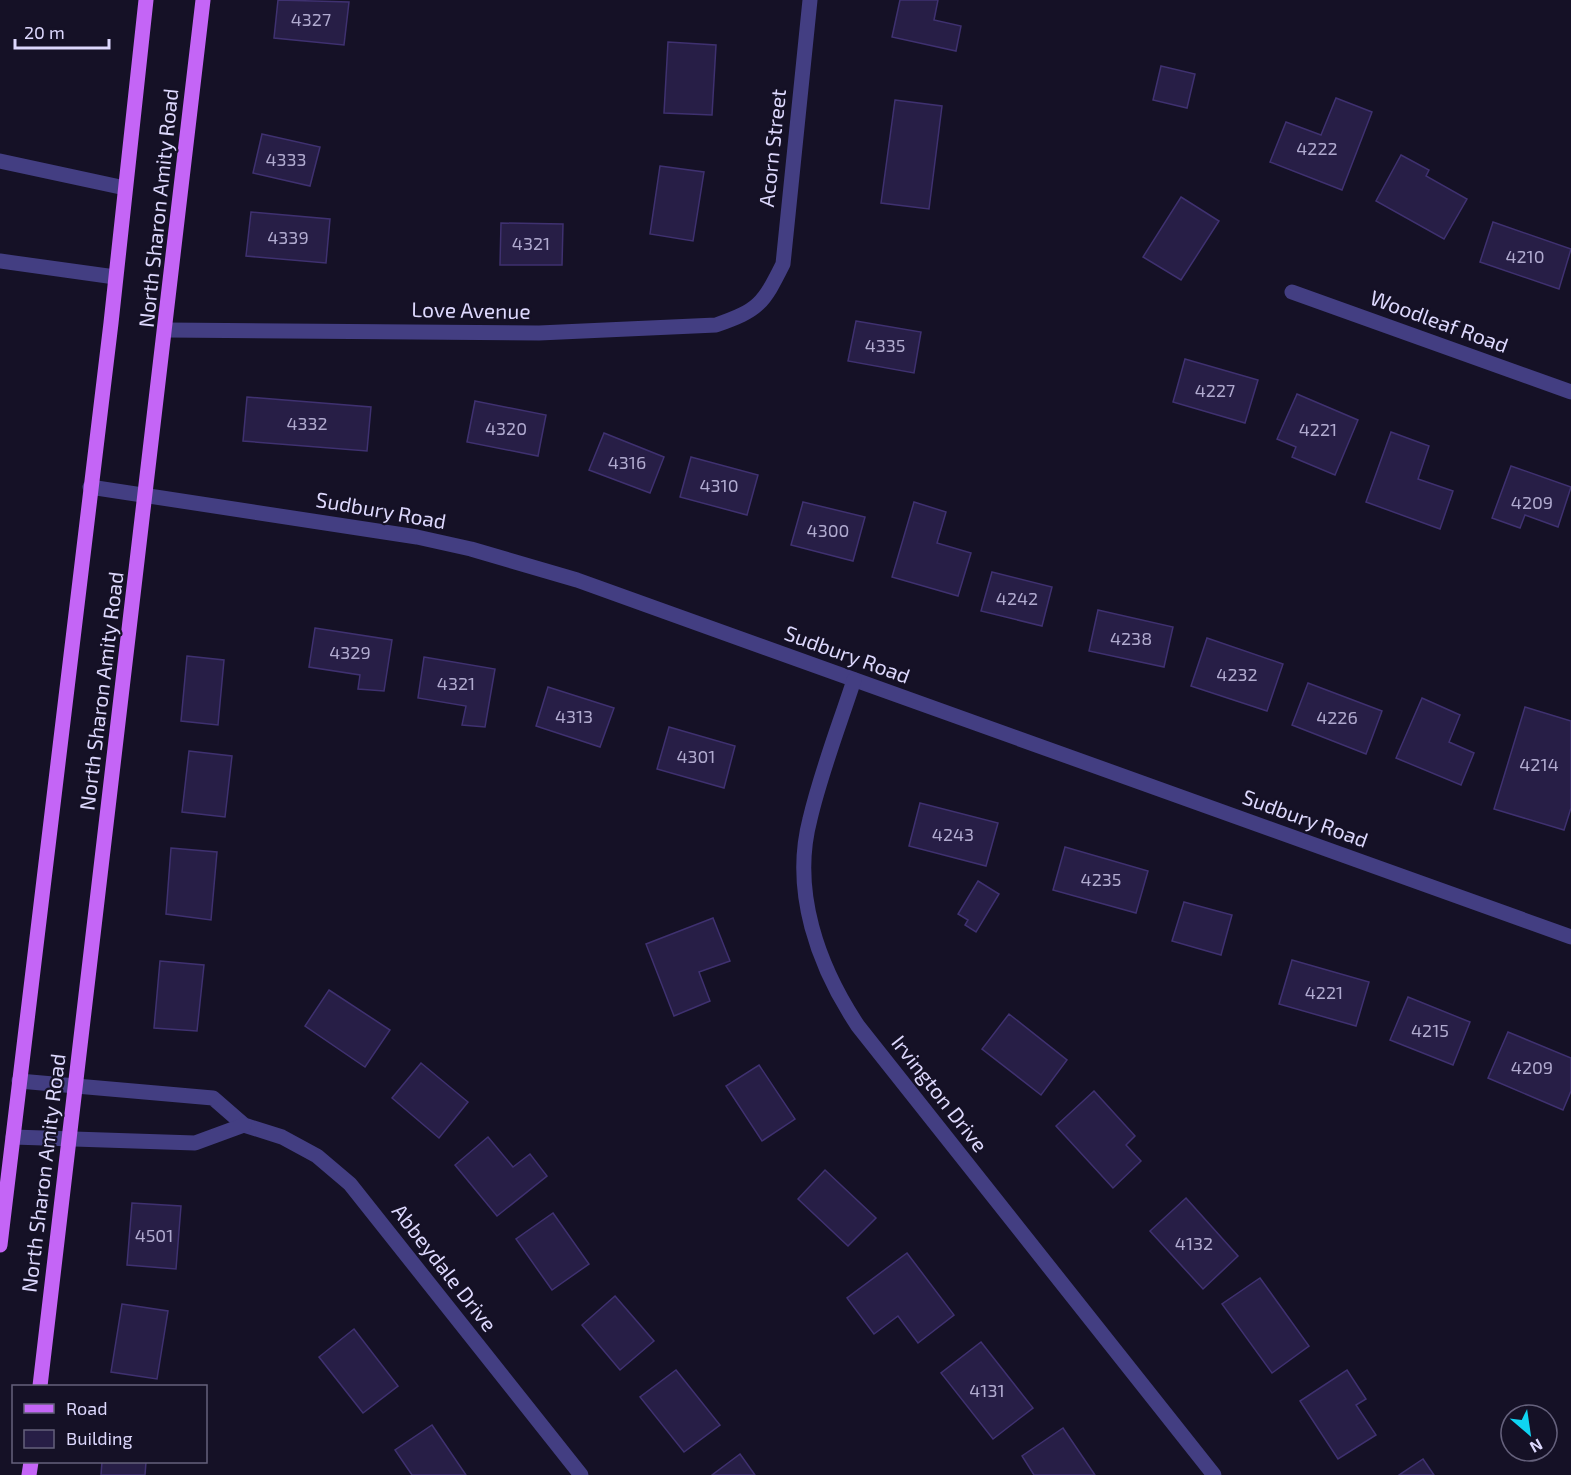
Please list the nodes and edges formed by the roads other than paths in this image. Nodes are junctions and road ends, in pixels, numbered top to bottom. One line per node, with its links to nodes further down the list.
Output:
1 (146, 0): 5 (main road, North Sharon Amity Road)
2 (203, 0): 10 (main road, North Sharon Amity Road)
3 (810, 0): 9 (street, Acorn Street)
4 (0, 161): 5 (street)
5 (125, 188): 7 (main road, North Sharon Amity Road)
6 (0, 261): 7 (street)
7 (115, 277): 12 (main road, North Sharon Amity Road)
8 (1292, 292): 11 (street, Woodleaf Road)
9 (767, 297): 10 (street, Love Avenue)
10 (166, 330): 13 (main road, North Sharon Amity Road)
11 (1571, 392)
12 (90, 487): 13 (street, Sudbury Road); 16 (main road, North Sharon Amity Road)
13 (146, 494): 14 (street, Sudbury Road); 17 (main road, North Sharon Amity Road)
14 (854, 680): 15 (street, Sudbury Road); 24 (street, Irvington Drive)
15 (1571, 937)
16 (19, 1081): 17 (street, Abbeydale Drive); 19 (main road, North Sharon Amity Road)
17 (76, 1087): 18 (street, Abbeydale Drive); 20 (main road, North Sharon Amity Road)
18 (244, 1125): 20 (street); 23 (street, Abbeydale Drive)
19 (13, 1137): 20 (street); 21 (main road, North Sharon Amity Road)
20 (70, 1139): 22 (main road, North Sharon Amity Road)
21 (0, 1240)
22 (40, 1385)
23 (581, 1475)
24 (1214, 1475)

